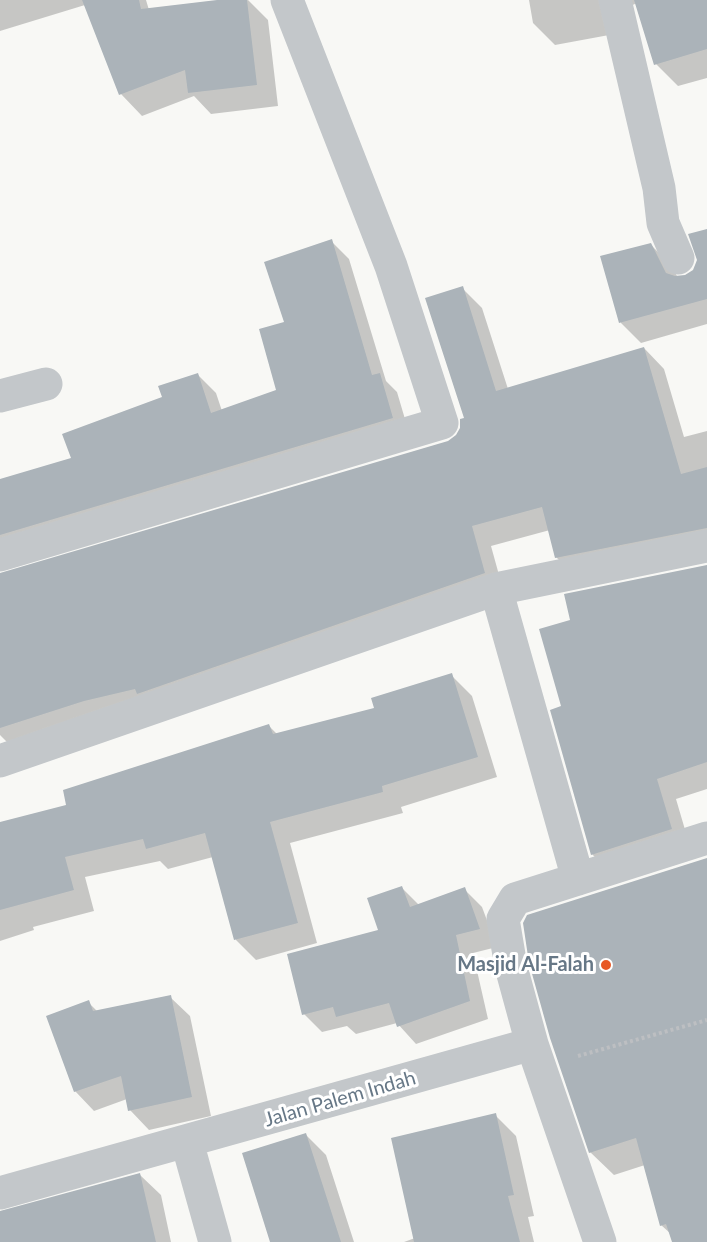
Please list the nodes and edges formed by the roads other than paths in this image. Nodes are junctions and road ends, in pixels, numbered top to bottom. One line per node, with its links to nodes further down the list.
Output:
1 (287, 0): 7 (street)
2 (615, 0): 3 (street)
3 (678, 258)
4 (46, 384): 5 (street)
5 (0, 396)
6 (707, 546): 8 (street)
7 (0, 555)
8 (496, 589): 9 (street); 11 (street)
9 (0, 761)
10 (707, 837): 11 (street)
11 (578, 879): 12 (street)
12 (536, 1056): 13 (street, Jalan Palem Indah); 16 (street)
13 (187, 1142): 14 (street, Jalan Palem Indah); 15 (street)
14 (0, 1192)
15 (215, 1242)
16 (600, 1242)

